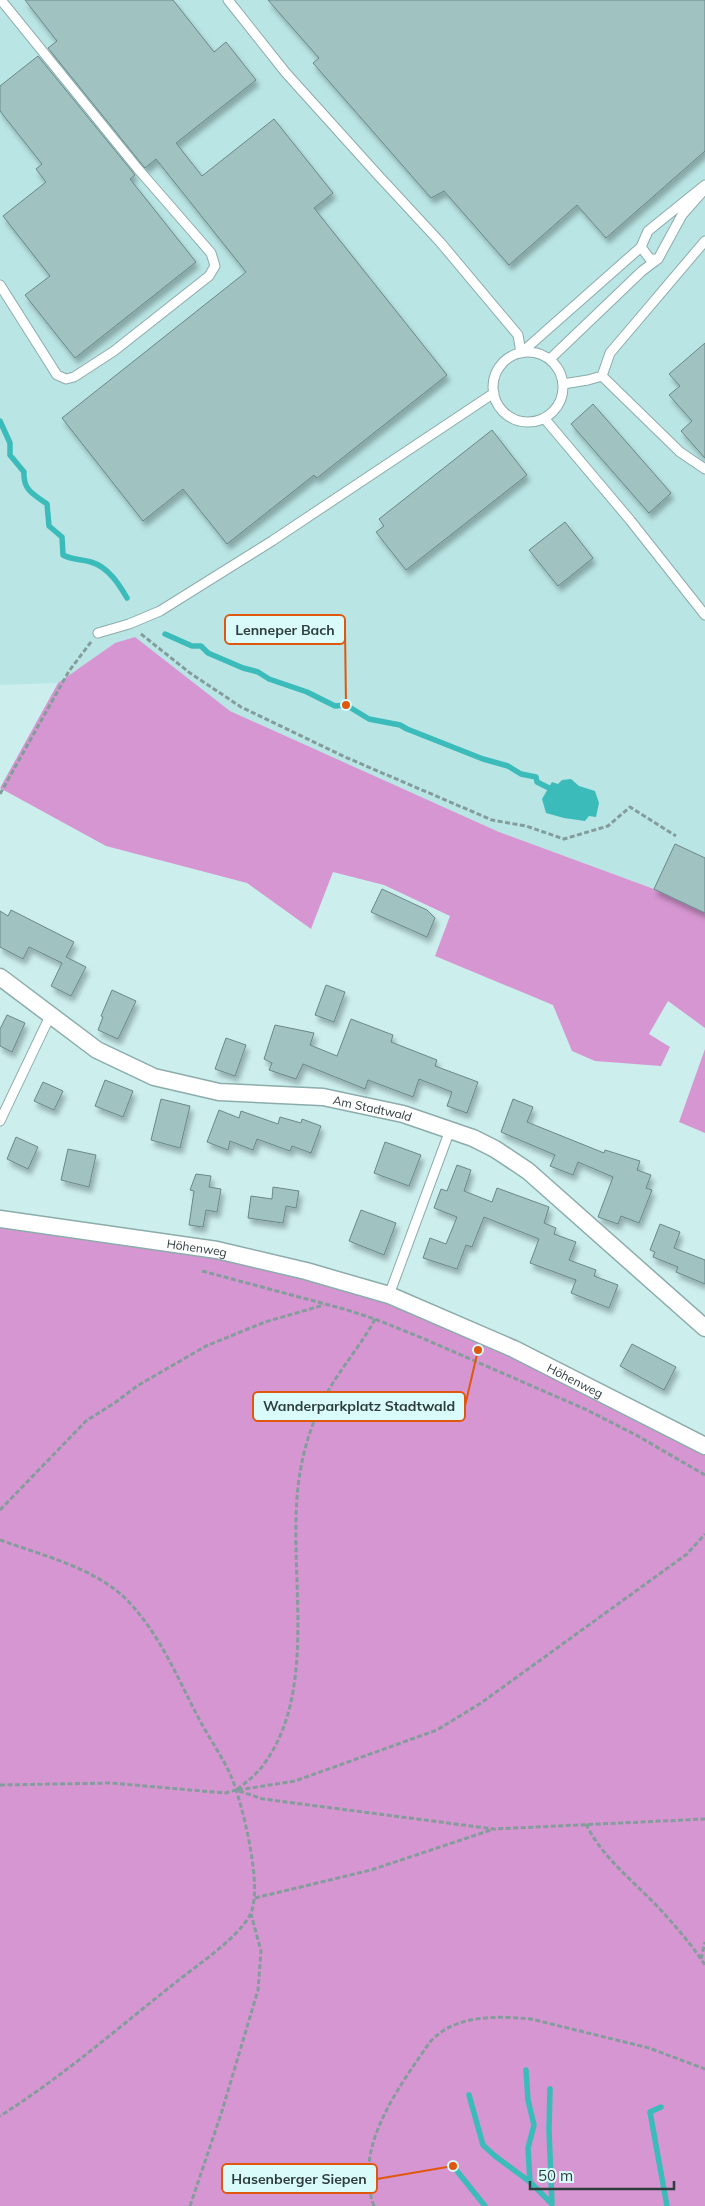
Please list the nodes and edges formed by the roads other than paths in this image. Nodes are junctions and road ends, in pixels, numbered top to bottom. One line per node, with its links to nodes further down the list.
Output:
1 (2, 0): 8 (lane)
2 (228, 0): 9 (lane)
3 (705, 185): 6 (lane)
4 (705, 189): 7 (lane)
5 (705, 241): 11 (lane)
6 (640, 247): 7 (lane); 9 (lane)
7 (658, 259): 10 (lane)
8 (0, 284)
9 (521, 353): 10 (lane); 13 (lane)
10 (550, 359): 12 (lane)
11 (602, 376): 12 (lane); 15 (lane)
12 (563, 384): 14 (lane)
13 (494, 393): 14 (lane); 17 (lane)
14 (544, 418): 16 (lane)
15 (705, 470)
16 (705, 615)
17 (98, 634)
18 (0, 977): 19 (street, Am Stadtwald)
19 (50, 1016): 20 (lane); 21 (street, Am Stadtwald)
20 (0, 1121)
21 (450, 1130): 23 (lane); 24 (street, Am Stadtwald)
22 (0, 1219): 23 (street, Höhenweg)
23 (389, 1296): 25 (street, Höhenweg)
24 (705, 1328)
25 (705, 1446)

